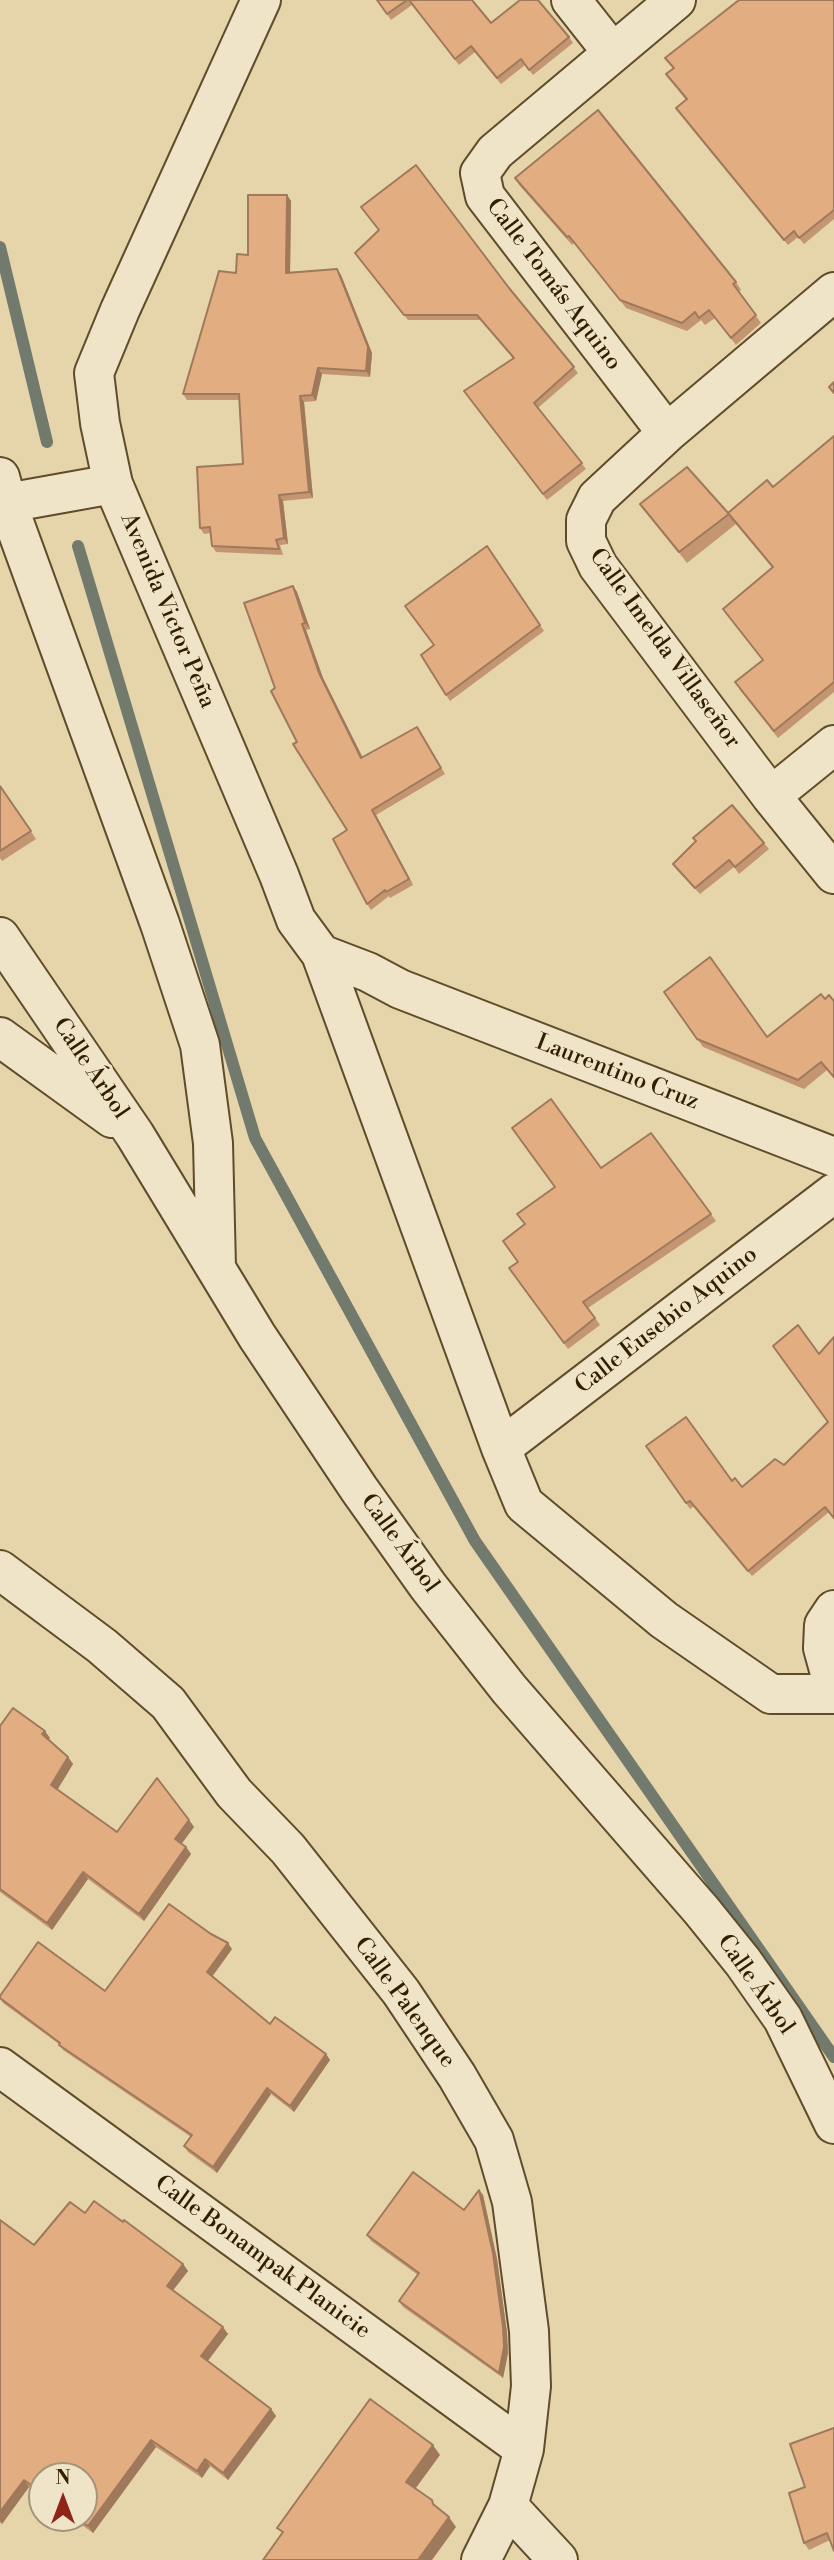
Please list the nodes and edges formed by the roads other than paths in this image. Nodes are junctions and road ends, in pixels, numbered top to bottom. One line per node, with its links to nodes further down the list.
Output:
1 (261, 0): 7 (street, Avenida Victor Peña)
2 (571, 0): 4 (street)
3 (676, 0): 4 (street, Calle Tomás Aquino)
4 (612, 52): 6 (street, Calle Tomás Aquino)
5 (834, 292): 6 (street, Calle Imelda Villaseñor)
6 (667, 433): 10 (street, Calle Imelda Villaseñor)
7 (113, 484): 8 (street); 13 (street, Avenida Victor Peña)
8 (4, 490): 19 (street)
9 (834, 745): 10 (street)
10 (771, 796): 11 (street, Calle Imelda Villaseñor)
11 (834, 874)
12 (0, 937): 16 (street, Calle Árbol)
13 (321, 954): 14 (street, Avenida Victor Peña); 20 (street)
14 (400, 989): 17 (street, Laurentino Cruz)
15 (0, 1037): 16 (street)
16 (135, 1135): 19 (street, Calle Árbol)
17 (834, 1157)
18 (834, 1193): 20 (street, Calle Eusebio Aquino)
19 (216, 1269): 26 (street, Calle Árbol)
20 (501, 1448): 24 (street)
21 (0, 1570): 27 (street, Calle Palenque)
22 (834, 1609): 23 (street)
23 (834, 1688)
24 (834, 1694)
25 (0, 2067): 27 (street, Calle Bonampak Planicie)
26 (834, 2123)
27 (524, 2449): 28 (street, Calle Palenque)
28 (508, 2506): 29 (street, Calle Palenque); 30 (street)
29 (481, 2560)
30 (558, 2560)

